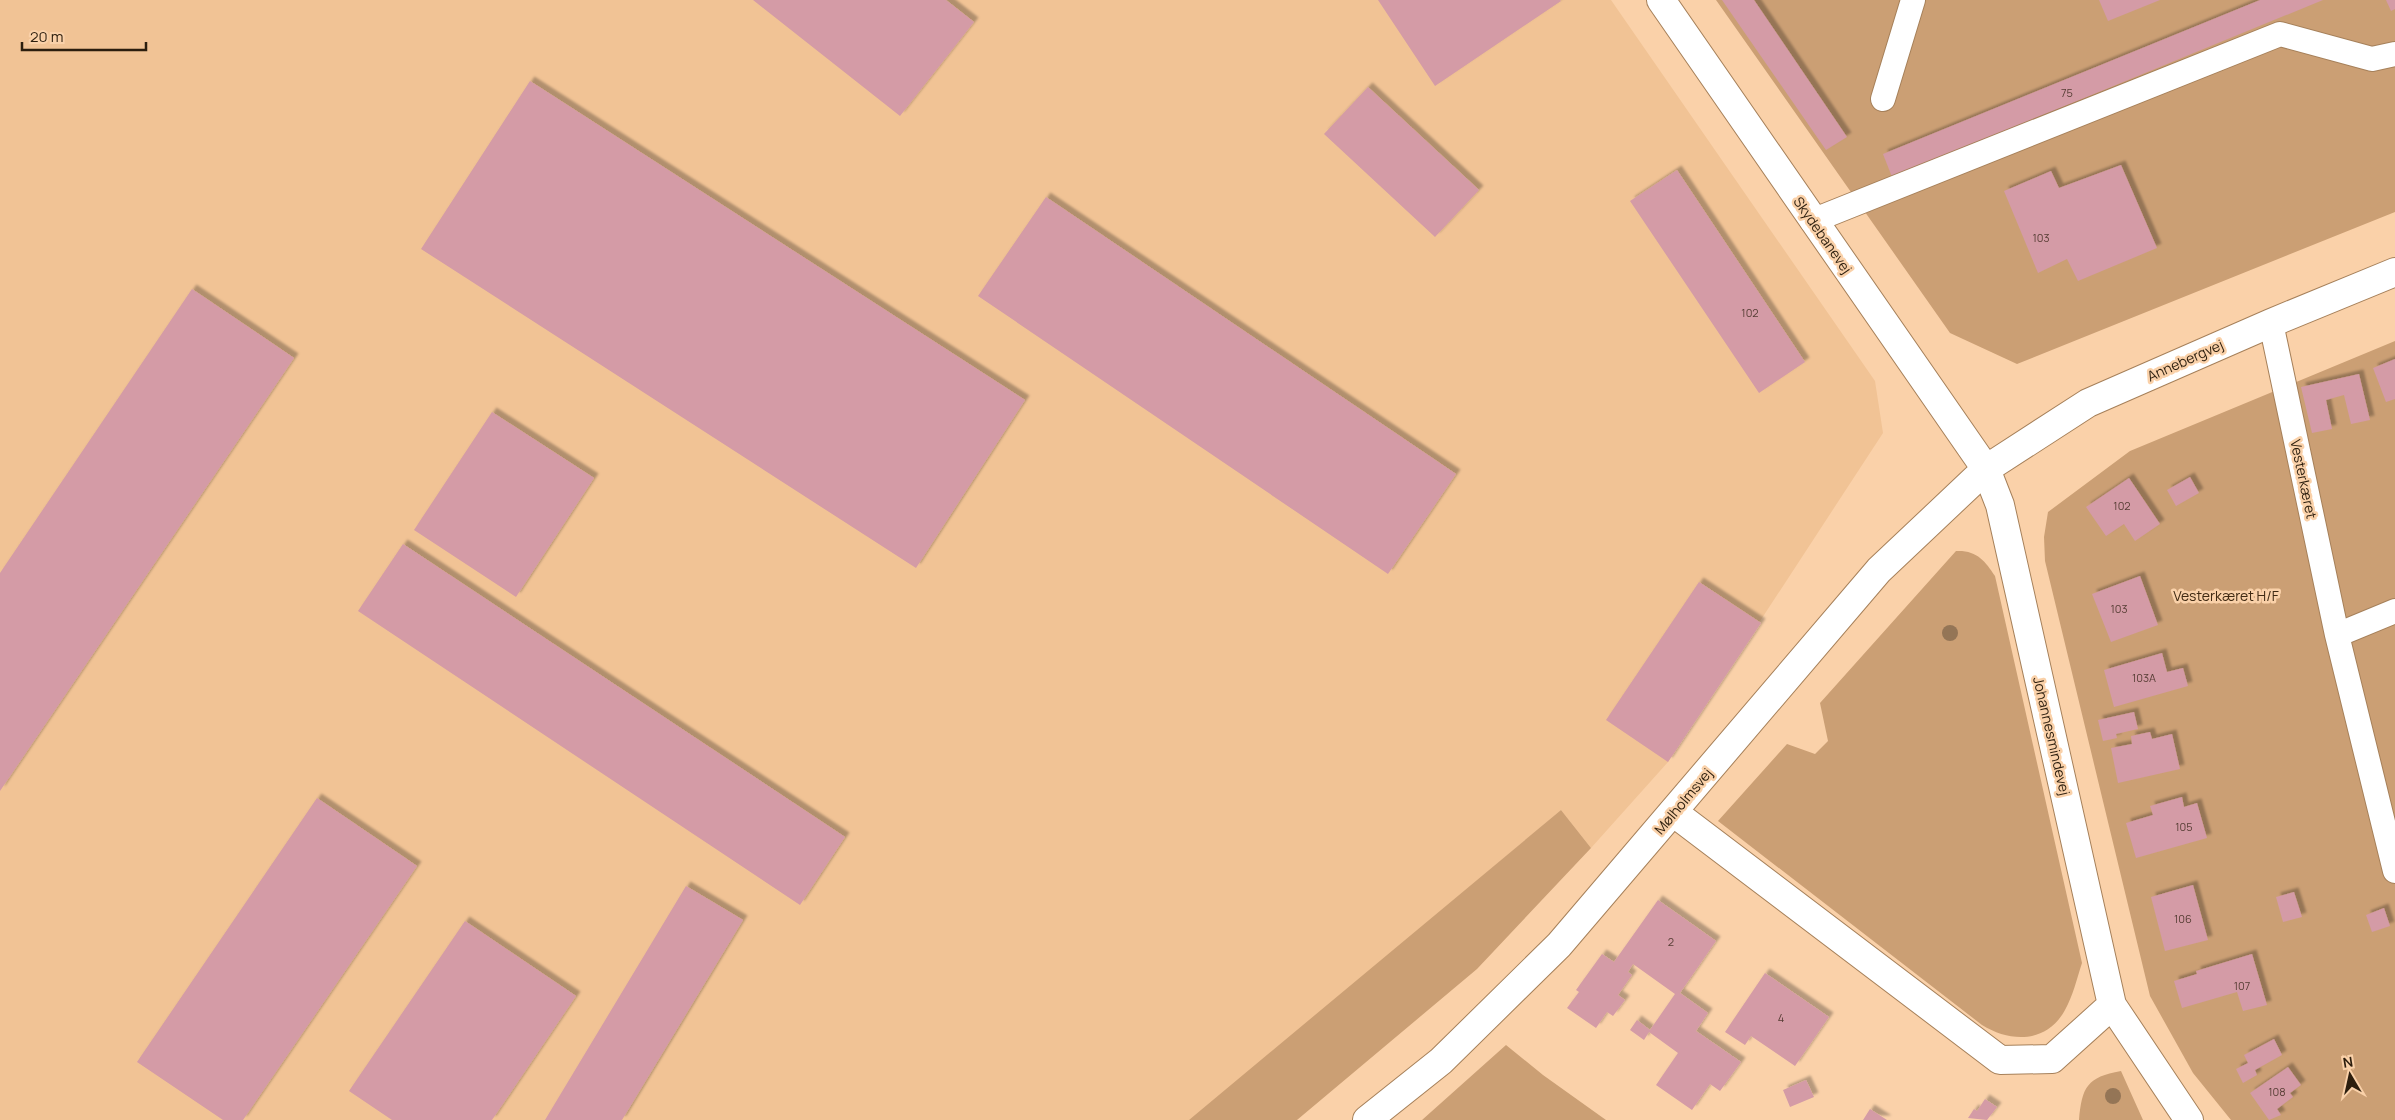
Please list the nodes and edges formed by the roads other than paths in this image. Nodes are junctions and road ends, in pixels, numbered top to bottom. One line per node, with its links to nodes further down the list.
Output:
1 (1661, 0): 5 (street, Skydebanevej)
2 (1913, 0): 4 (lane)
3 (2395, 54): 5 (lane)
4 (1883, 99)
5 (1812, 221): 8 (street, Skydebanevej)
6 (2395, 272): 7 (street, Annebergvej)
7 (2271, 323): 8 (street, Annebergvej); 10 (lane, Vesterkæret)
8 (1986, 469): 11 (street, Mølholmsvej); 13 (street, Johannesmindevej)
9 (2395, 611): 10 (lane)
10 (2338, 635): 12 (lane, Vesterkæret)
11 (1673, 812): 13 (street); 14 (street, Mølholmsvej)
12 (2395, 871)
13 (2112, 1005): 15 (street, Johannesmindevej)
14 (1367, 1120)
15 (2189, 1120)

